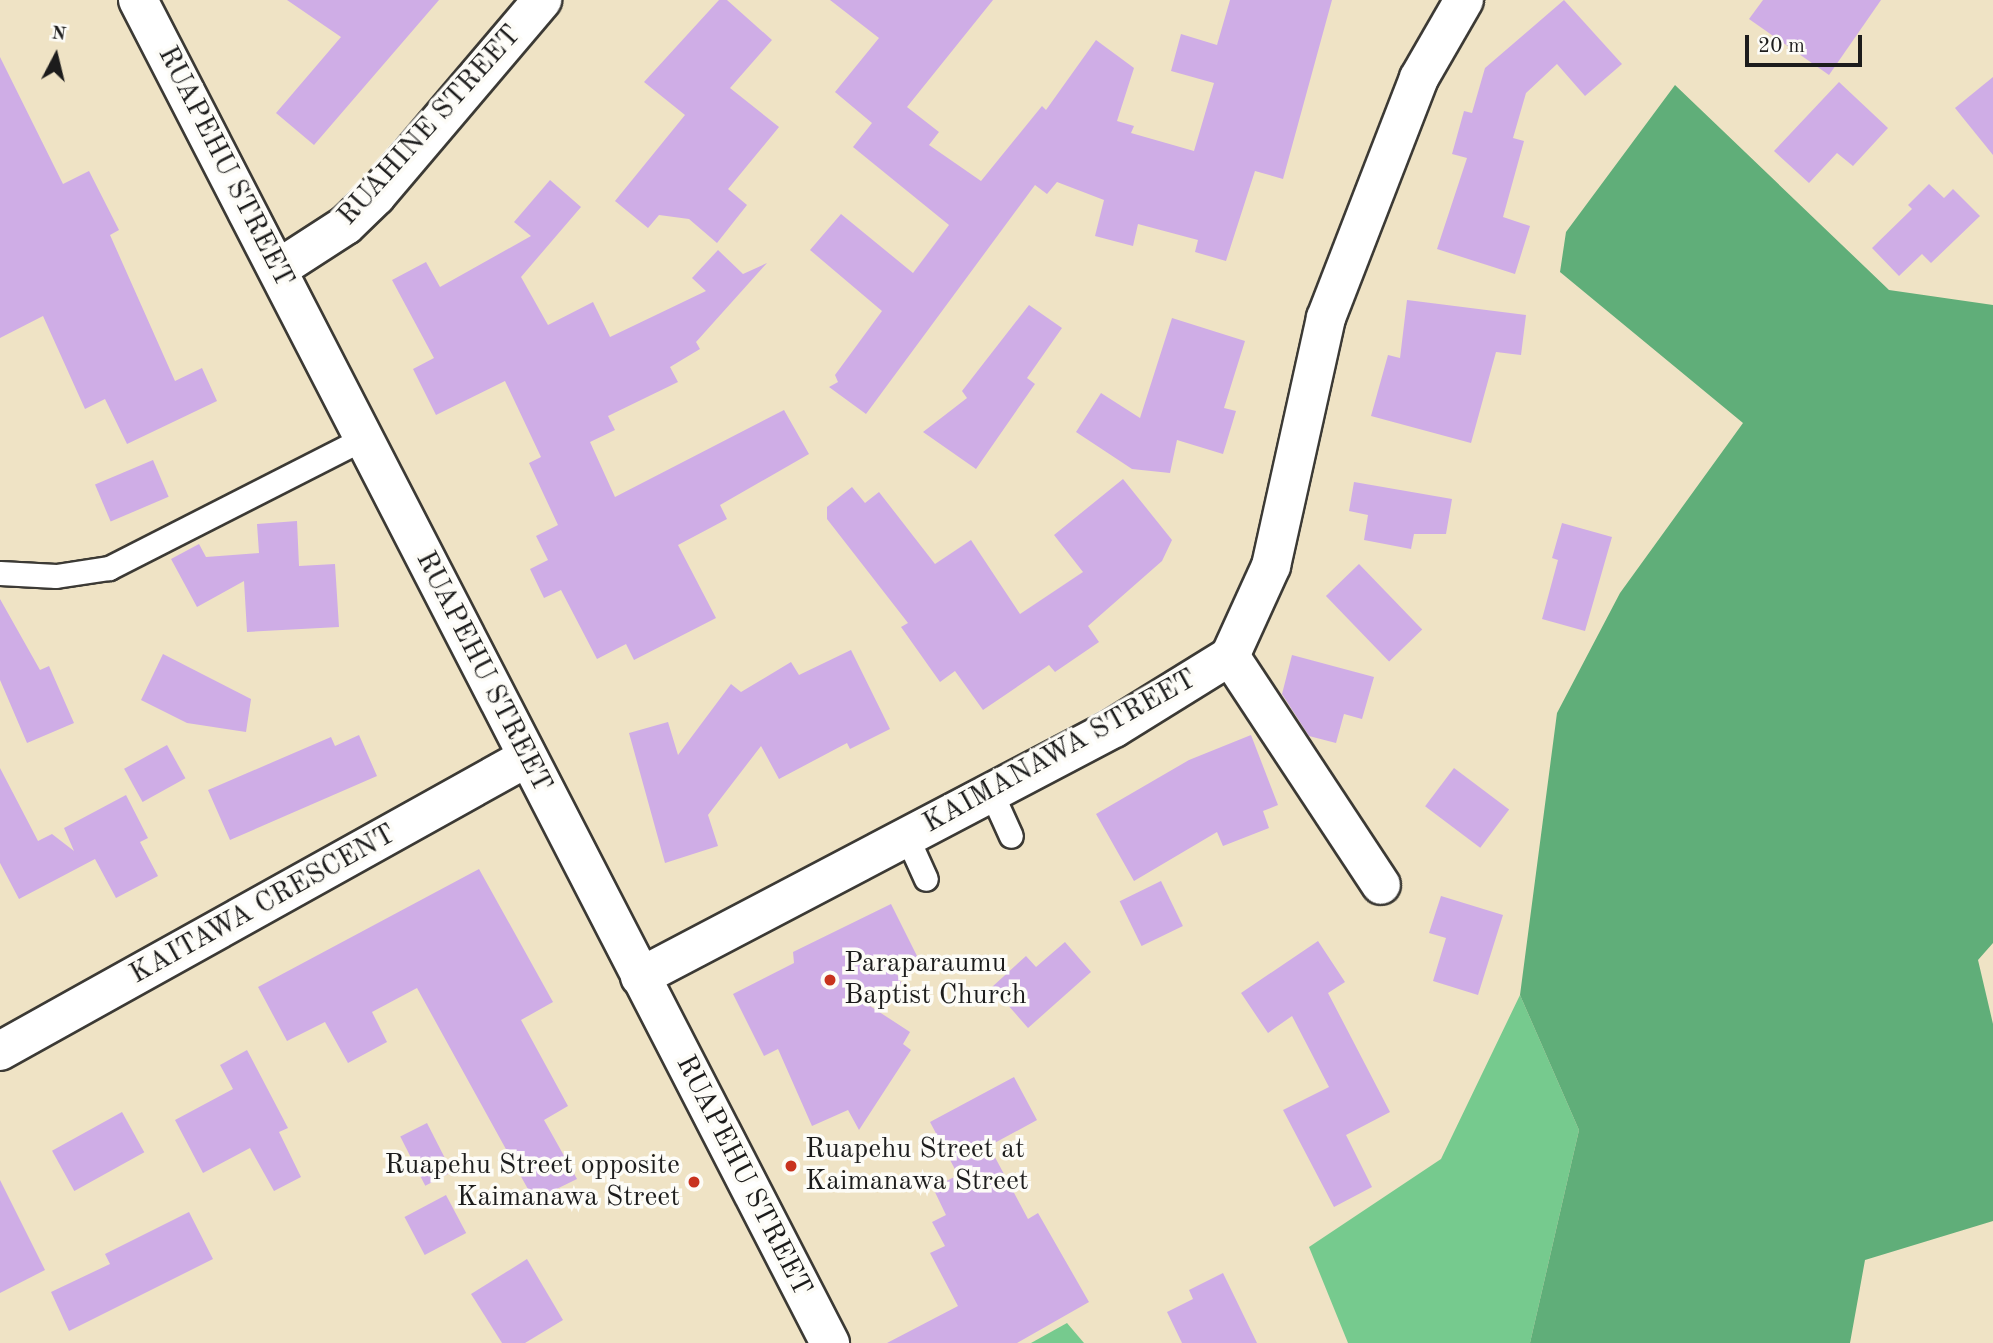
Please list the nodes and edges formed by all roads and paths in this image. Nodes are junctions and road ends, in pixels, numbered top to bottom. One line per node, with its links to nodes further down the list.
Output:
1 (138, 0): 4 (street, RUAPEHU STREET)
2 (542, 0): 4 (street, RUAHINE STREET)
3 (1464, 0): 7 (street)
4 (278, 269): 5 (street, RUAPEHU STREET)
5 (364, 438): 6 (lane); 8 (street, RUAPEHU STREET)
6 (0, 573)
7 (1230, 656): 9 (street, KAIMANAWA STREET); 13 (street)
8 (526, 758): 14 (street, RUAPEHU STREET); 15 (street, KAITAWA CRESCENT)
9 (991, 792): 10 (street, KAIMANAWA STREET); 11 (lane)
10 (906, 835): 12 (lane); 14 (street, KAIMANAWA STREET)
11 (1011, 836)
12 (926, 879)
13 (1381, 886)
14 (640, 977): 16 (street, RUAPEHU STREET)
15 (0, 1051)
16 (830, 1343)

